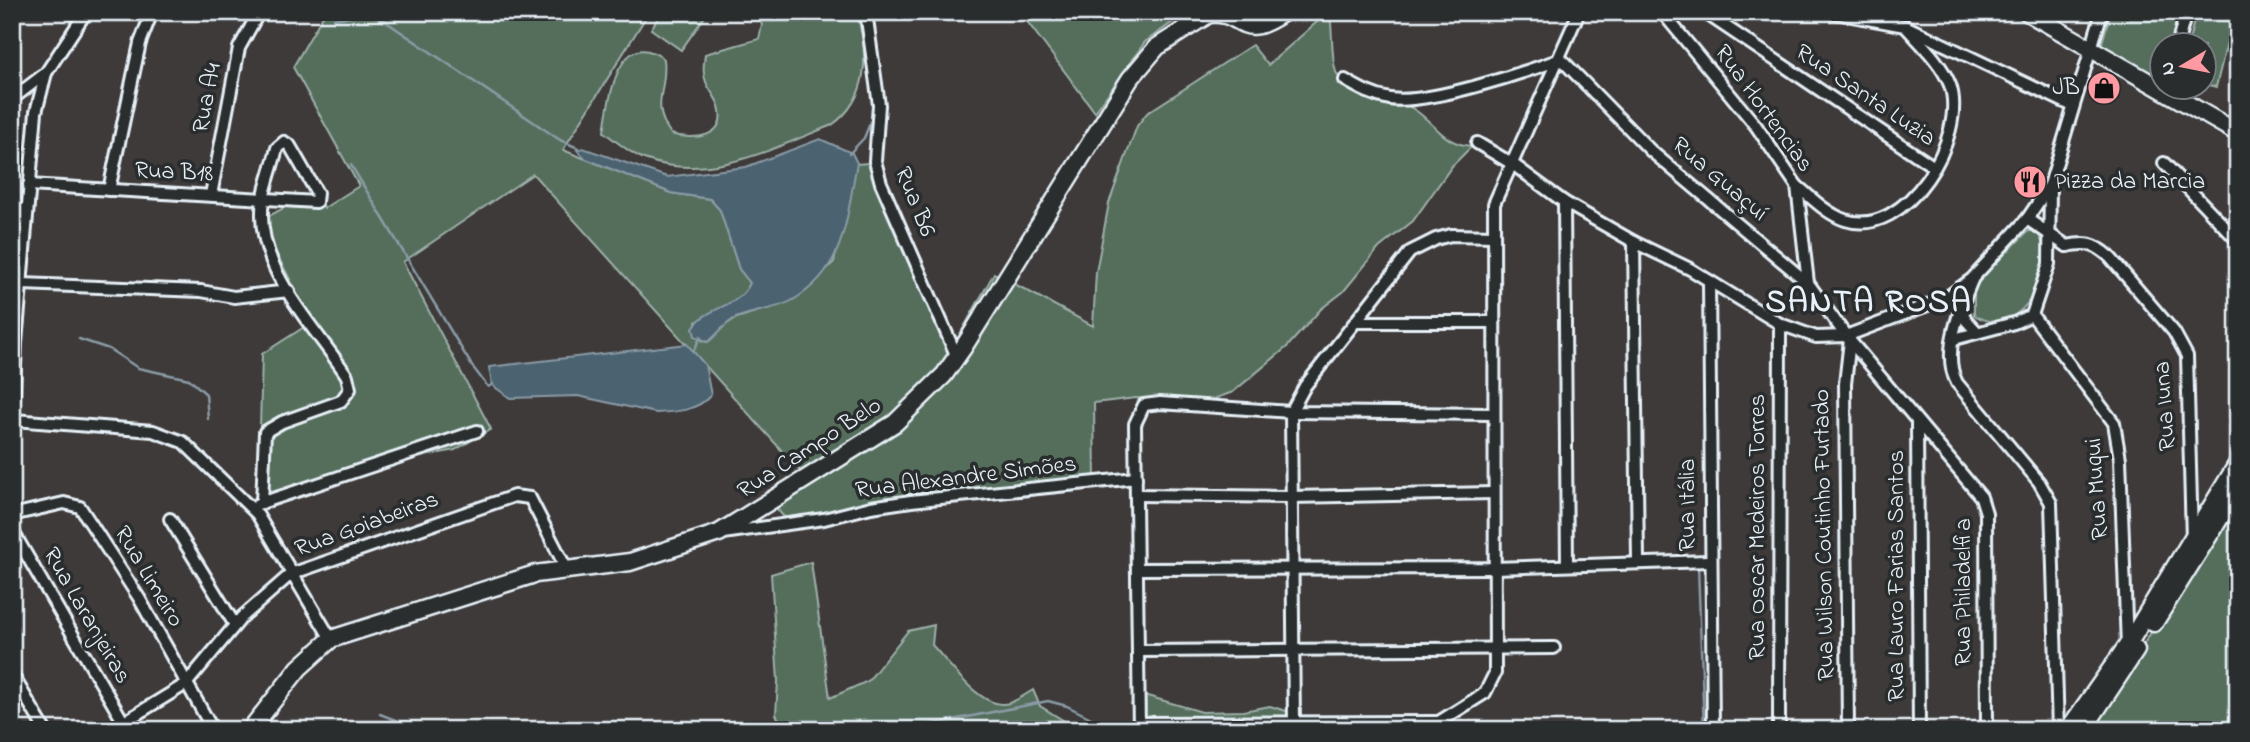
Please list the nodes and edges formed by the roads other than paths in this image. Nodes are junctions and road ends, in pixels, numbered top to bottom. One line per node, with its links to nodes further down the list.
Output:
1 (152, 12): 31 (street)
2 (259, 12): 32 (street, Rua A4)
3 (866, 12): 59 (street, Rua B6)
4 (1284, 12): 59 (street, Rua Campo Belo)
5 (1579, 12): 16 (street)
6 (1662, 12): 30 (street, Rua Hortencias)
7 (1703, 12): 27 (street, Rua Santa Luzia)
8 (1830, 12): 13 (street)
9 (2027, 12): 15 (street)
10 (2102, 12): 15 (street)
11 (2186, 12): 14 (street)
12 (84, 13): 17 (street)
13 (1905, 26): 22 (street); 27 (street)
14 (2181, 32)
15 (2091, 50): 19 (street); 22 (street)
16 (1561, 59): 18 (street); 26 (street); 46 (street, Rua Guaçuí)
17 (46, 73): 20 (street); 28 (street)
18 (1345, 80)
19 (2148, 80)
20 (12, 99)
21 (2187, 102): 23 (street)
22 (2073, 106): 29 (street)
23 (2238, 133)
24 (1477, 143): 26 (street)
25 (2164, 163): 40 (street)
26 (1514, 165): 34 (street); 39 (street)
27 (1934, 167): 30 (street)
28 (29, 185): 31 (street, Rua B18); 35 (street)
29 (2050, 185): 37 (street); 38 (street)
30 (1797, 186): 46 (street, Rua Hortencias)
31 (109, 190): 32 (street, Rua B18)
32 (211, 195): 33 (street, Rua B18)
33 (263, 201): 33 (street, Rua B18); 48 (street)
34 (1564, 202): 41 (street); 81 (street)
35 (26, 209): 36 (street); 47 (street)
36 (12, 214)
37 (2027, 219): 38 (street); 44 (street)
38 (2048, 233): 42 (street); 43 (street)
39 (1494, 236): 52 (street); 53 (street)
40 (2238, 241)
41 (1634, 242): 45 (street); 79 (street)
42 (2067, 246): 43 (street); 78 (street, Rua Iuna)
43 (2049, 264): 51 (street)
44 (1972, 279): 49 (street); 50 (street)
45 (1709, 281): 54 (street); 80 (street, Rua Itália)
46 (1808, 283): 56 (street, Rua Guaçuí)
47 (22, 284): 48 (street); 58 (street)
48 (289, 291): 72 (street)
49 (1946, 298): 50 (street); 56 (street)
50 (1961, 306): 55 (street); 57 (street)
51 (2032, 315): 55 (street); 89 (street, Rua Muqui)
52 (1356, 322): 53 (street); 60 (street)
53 (1494, 322): 61 (street)
54 (1780, 324): 56 (street); 106 (street, Rua Oscar Medeiros Torres)
55 (1977, 332): 57 (street)
56 (1848, 338): 63 (street, Rua Philadelfia); 107 (street, Rua Wilson Coutinho Furtado)
57 (1954, 339): 110 (street)
58 (14, 344): 62 (street)
59 (957, 357): 77 (street, Rua Campo Belo)
60 (1291, 412): 61 (street); 67 (street); 71 (street)
61 (1494, 414): 69 (street)
62 (13, 420): 65 (street); 73 (street)
63 (1917, 422): 108 (street, Rua Lauro Farias Santos); 109 (street, Rua Philadelfia)
64 (477, 431): 72 (street)
65 (12, 434)
66 (2238, 463): 78 (street)
67 (1136, 478): 70 (street); 77 (street, Rua Alexandre Simões)
68 (2238, 489): 112 (street)
69 (1494, 493): 71 (street); 84 (street)
70 (1136, 495): 71 (street); 85 (street)
71 (1291, 497): 82 (street)
72 (262, 503): 73 (street)
73 (249, 506): 86 (street)
74 (12, 515): 95 (street, Rua Limeiro)
75 (170, 519): 87 (street)
76 (12, 530): 97 (street, Rua Laranjeiras)
77 (719, 533): 83 (street, Rua Campo Belo)
78 (2193, 541): 89 (street)
79 (1637, 561): 80 (street); 81 (street)
80 (1709, 561): 105 (street, Rua Itália)
81 (1567, 565): 84 (street)
82 (1292, 567): 84 (street); 85 (street); 92 (street)
83 (566, 568): 86 (street, Rua Goiabeiras); 88 (street, Rua Campo Belo)
84 (1493, 568): 91 (street)
85 (1137, 569): 93 (street)
86 (291, 574): 87 (street, Rua Goiabeiras); 88 (street)
87 (236, 625): 95 (street, Rua Goiabeiras)
88 (331, 639): 103 (street, Rua Campo Belo)
89 (2127, 646): 111 (street)
90 (1554, 648): 91 (street)
91 (1494, 649): 92 (street); 96 (street)
92 (1293, 650): 93 (street); 98 (street)
93 (1139, 651): 99 (street)
94 (12, 674): 100 (street)
95 (186, 684): 97 (street, Rua Goiabeiras); 102 (street, Rua Limeiro)
96 (1438, 722): 98 (street); 104 (street)
97 (124, 723): 101 (street, Rua Goiabeiras)
98 (1294, 724): 99 (street)
99 (1139, 726)
100 (45, 730)
101 (111, 730)
102 (213, 730)
103 (250, 730)
104 (1426, 730)
105 (1713, 730)
106 (1779, 730)
107 (1848, 730)
108 (1919, 730)
109 (1987, 730)
110 (2058, 730)
111 (2068, 730)
112 (2083, 730)

